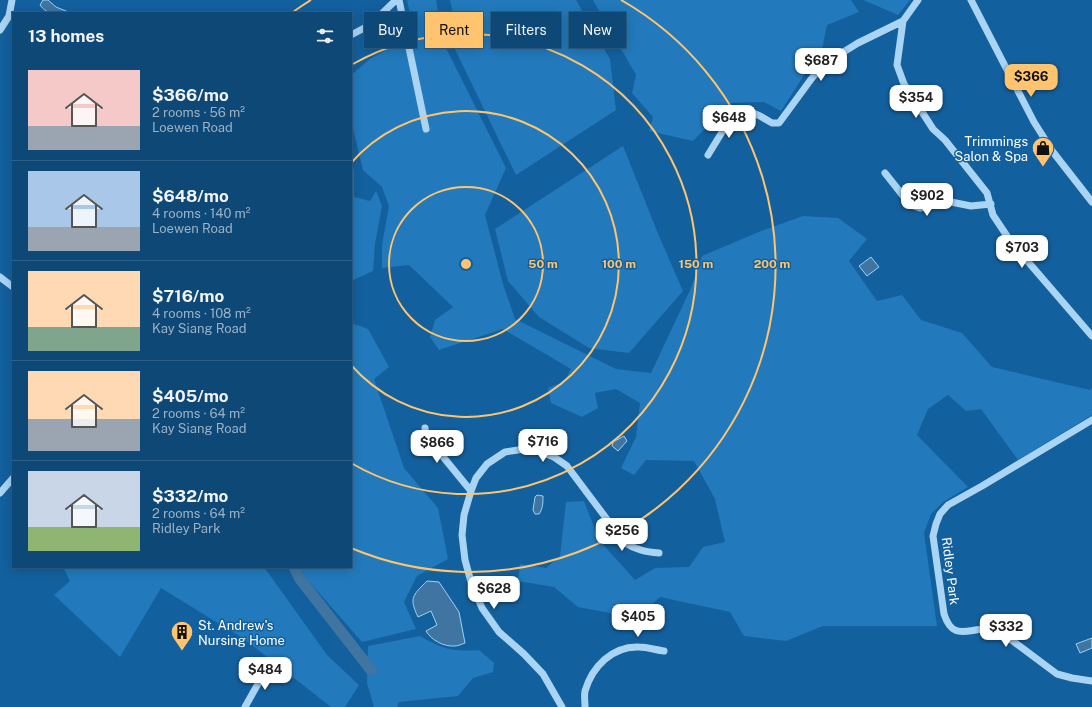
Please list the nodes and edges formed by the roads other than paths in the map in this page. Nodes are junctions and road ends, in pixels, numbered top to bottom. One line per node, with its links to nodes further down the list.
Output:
1 (12, 0): 6 (street)
2 (396, 0): 9 (street)
3 (399, 0): 10 (street)
4 (918, 0): 7 (street)
5 (971, 0): 13 (street)
6 (11, 17): 8 (street)
7 (903, 20): 11 (street); 14 (street)
8 (0, 30)
9 (352, 34)
10 (426, 129)
11 (708, 154)
12 (885, 173): 14 (street)
13 (1092, 202)
14 (991, 204): 17 (street)
15 (0, 277): 16 (street)
16 (12, 286)
17 (1092, 336)
18 (1092, 420): 26 (street, Ridley Park)
19 (425, 428): 21 (street)
20 (12, 479): 22 (street)
21 (471, 491): 23 (street); 28 (street)
22 (0, 493)
23 (659, 553)
24 (664, 651): 29 (street)
25 (268, 666): 27 (street)
26 (1092, 681)
27 (245, 707)
28 (562, 707)
29 (584, 707)

